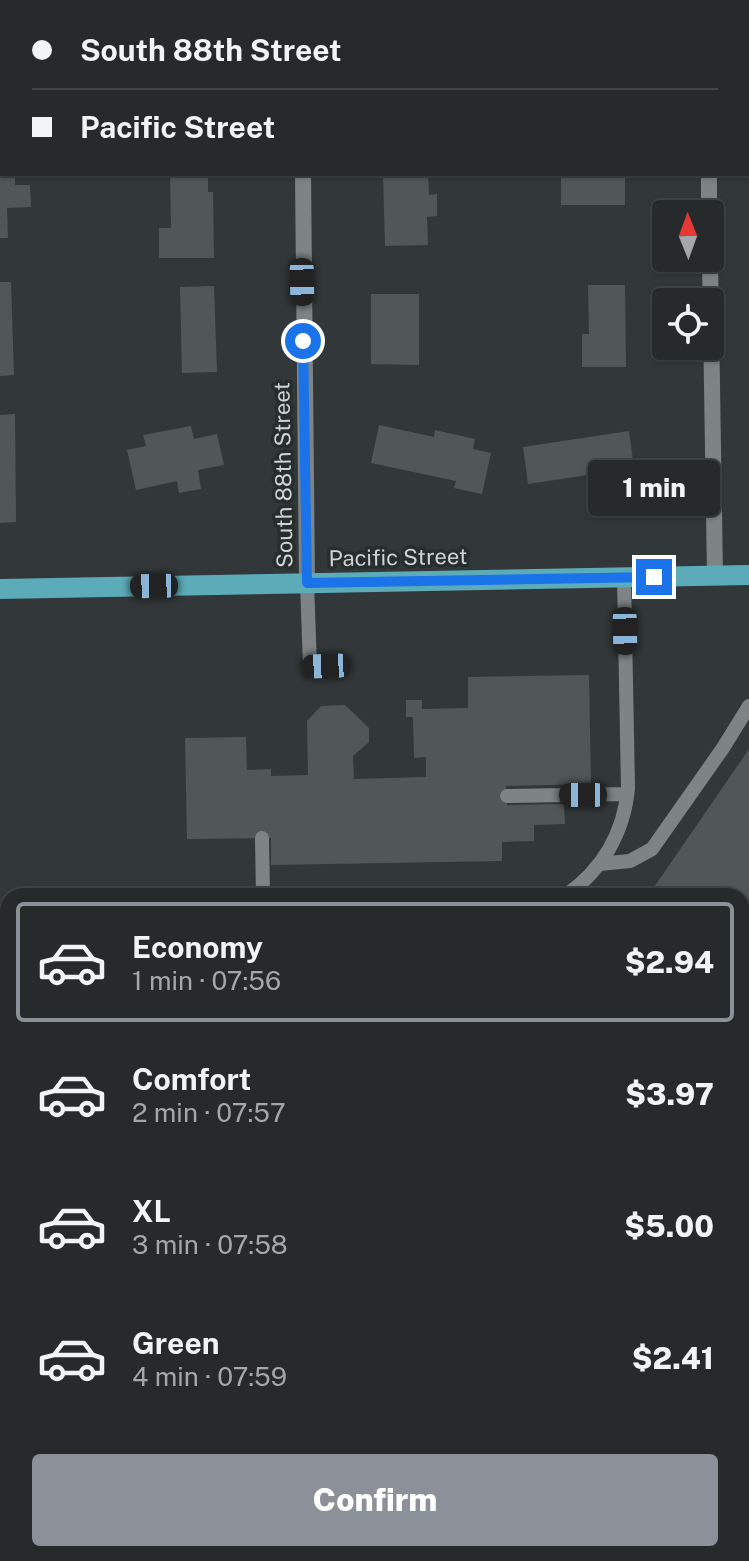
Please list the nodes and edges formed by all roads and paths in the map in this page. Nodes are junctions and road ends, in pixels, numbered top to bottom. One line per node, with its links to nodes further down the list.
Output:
1 (303, 176): 8 (street, South 88th Street)
2 (709, 176): 3 (street)
3 (709, 200)
4 (710, 272): 6 (street)
5 (749, 575): 6 (main road, Pacific Street)
6 (715, 576): 7 (main road, Pacific Street)
7 (624, 577): 8 (main road, Pacific Street); 12 (lane)
8 (307, 583): 9 (main road, Pacific Street); 10 (lane)
9 (0, 589)
10 (342, 665)
11 (749, 706): 15 (lane)
12 (627, 794): 13 (lane); 15 (lane)
13 (507, 796)
14 (262, 838): 16 (lane)
15 (599, 864): 17 (lane)
16 (263, 888)
17 (577, 888)

